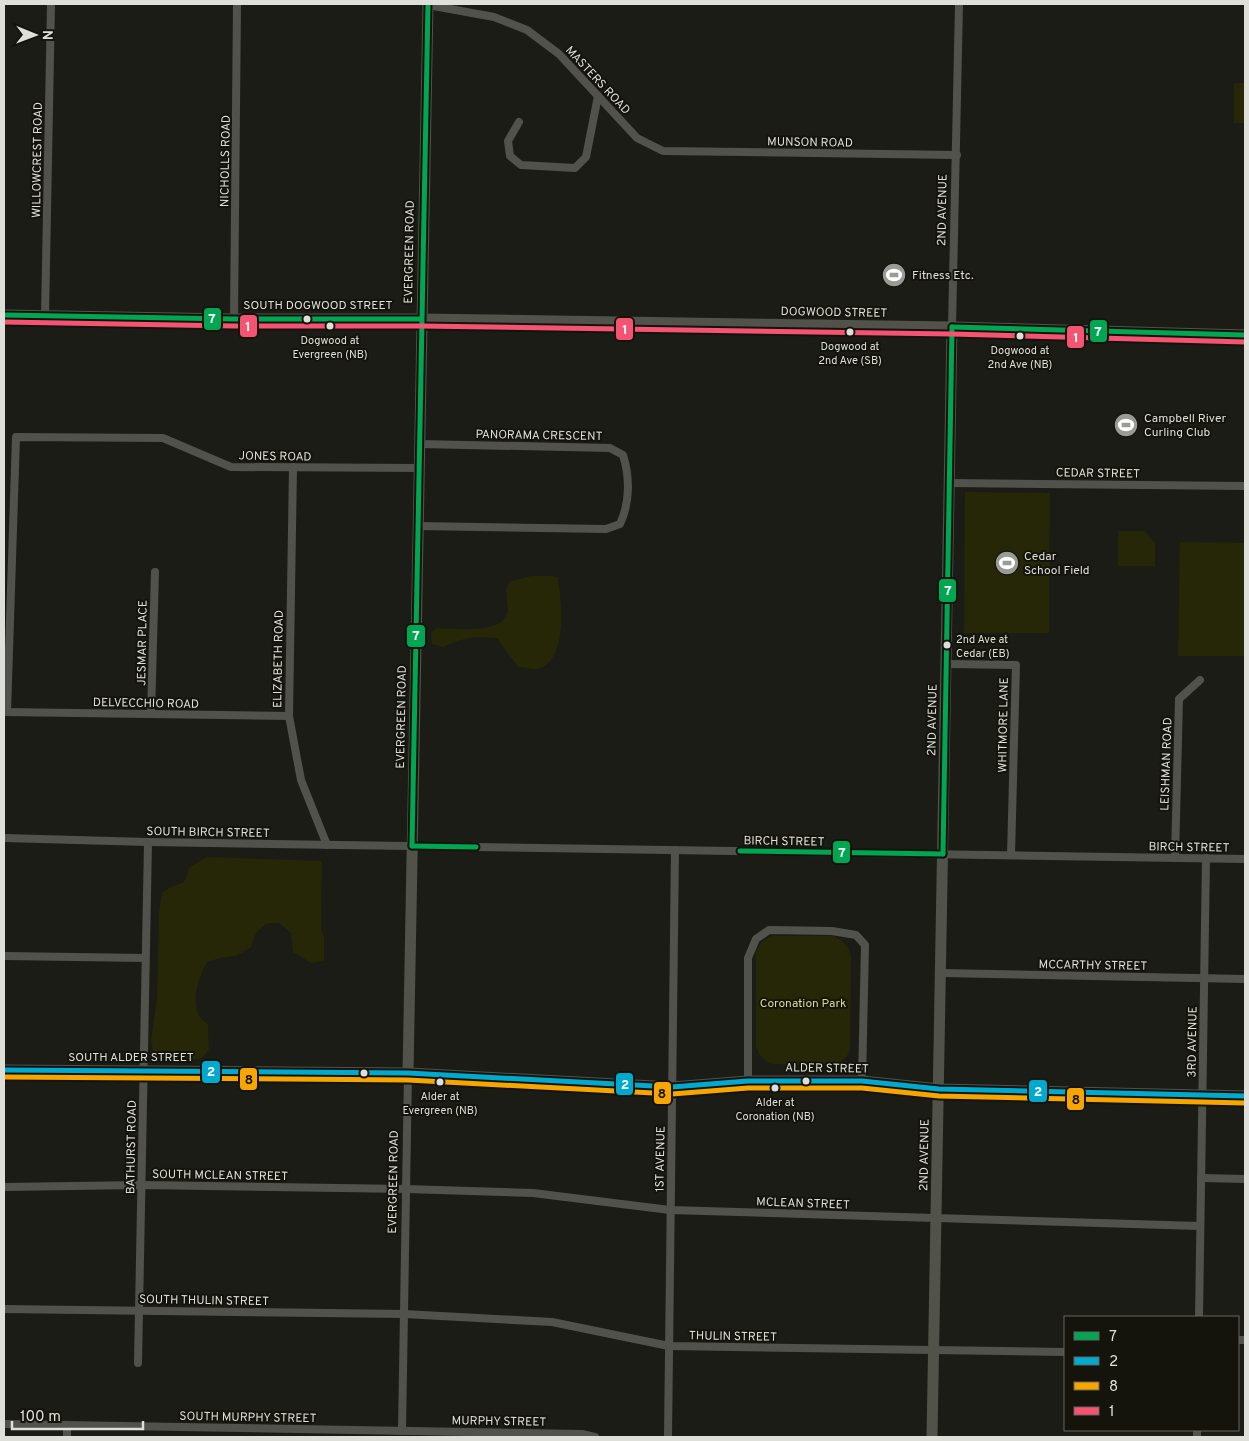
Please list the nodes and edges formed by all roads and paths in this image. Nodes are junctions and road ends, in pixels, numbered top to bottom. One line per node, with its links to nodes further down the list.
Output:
1 (51, 4): 11 (street, WILLOWCREST ROAD)
2 (238, 4): 12 (street, NICHOLLS ROAD)
3 (428, 4): 6 (street, MASTERS ROAD); 13 (street, EVERGREEN ROAD)
4 (952, 4): 5 (street)
5 (959, 4): 9 (street, 2ND AVENUE)
6 (598, 96): 7 (street); 8 (street, MASTERS ROAD)
7 (519, 122)
8 (663, 151): 9 (street, MUNSON ROAD)
9 (956, 155): 14 (street, 2ND AVENUE)
10 (4, 315): 11 (street, SOUTH DOGWOOD STREET)
11 (45, 316): 12 (street, SOUTH DOGWOOD STREET)
12 (234, 319): 13 (street, SOUTH DOGWOOD STREET)
13 (422, 319): 14 (street, DOGWOOD STREET); 16 (street, EVERGREEN ROAD)
14 (952, 327): 15 (street, DOGWOOD STREET); 19 (street, 2ND AVENUE)
15 (1245, 335)
16 (419, 444): 18 (street, EVERGREEN ROAD); 21 (street, PANORAMA CRESCENT)
17 (293, 467): 18 (street, JONES ROAD); 25 (street, JONES ROAD); 27 (street, ELIZABETH ROAD)
18 (419, 468): 21 (street, EVERGREEN ROAD)
19 (950, 483): 20 (street, CEDAR STREET); 23 (street, 2ND AVENUE)
20 (1245, 486)
21 (418, 526): 31 (street, EVERGREEN ROAD)
22 (155, 572): 26 (street, JESMAR PLACE)
23 (947, 664): 33 (street, 2ND AVENUE); 34 (street, WHITMORE LANE)
24 (1200, 680): 35 (street, LEISHMAN ROAD)
25 (6, 712): 26 (street, DELVECCHIO ROAD)
26 (151, 714): 27 (street, DELVECCHIO ROAD)
27 (288, 716): 30 (street, ELIZABETH ROAD)
28 (4, 838): 29 (street, SOUTH BIRCH STREET)
29 (148, 842): 30 (street, SOUTH BIRCH STREET); 39 (street, BATHURST ROAD)
30 (327, 845): 31 (street, SOUTH BIRCH STREET)
31 (412, 846): 32 (street, BIRCH STREET); 45 (street, EVERGREEN ROAD)
32 (675, 850): 33 (street, BIRCH STREET); 48 (street, 1ST AVENUE)
33 (943, 854): 34 (street, BIRCH STREET); 40 (street, 2ND AVENUE)
34 (1011, 855): 35 (street, BIRCH STREET)
35 (1175, 858): 36 (street, BIRCH STREET)
36 (1206, 858): 37 (street, BIRCH STREET); 41 (street, 3RD AVENUE)
37 (1245, 859)
38 (4, 956): 39 (street)
39 (145, 958): 44 (street, BATHURST ROAD)
40 (941, 973): 41 (street, MCCARTHY STREET); 49 (street, 2ND AVENUE)
41 (1204, 978): 42 (street, MCCARTHY STREET); 50 (street, 3RD AVENUE)
42 (1245, 979)
43 (4, 1070): 44 (street, SOUTH ALDER STREET)
44 (143, 1071): 45 (street, SOUTH ALDER STREET); 54 (street, BATHURST ROAD)
45 (408, 1073): 48 (street, ALDER STREET); 56 (street, EVERGREEN ROAD)
46 (748, 1081): 47 (street, ALDER STREET); 47 (street); 48 (street, ALDER STREET)
47 (862, 1081): 49 (street, ALDER STREET)
48 (672, 1087): 57 (street, 1ST AVENUE)
49 (939, 1089): 50 (street, ALDER STREET); 58 (street, 2ND AVENUE)
50 (1202, 1095): 51 (street, ALDER STREET); 52 (street, 3RD AVENUE)
51 (1245, 1096)
52 (1201, 1178): 53 (street); 59 (street, 3RD AVENUE)
53 (1245, 1179)
54 (141, 1185): 55 (street, SOUTH MCLEAN STREET); 56 (street, SOUTH MCLEAN STREET); 61 (street, BATHURST ROAD)
55 (4, 1187)
56 (406, 1189): 57 (street, MCLEAN STREET); 62 (street, EVERGREEN ROAD)
57 (670, 1210): 58 (street, MCLEAN STREET); 64 (street, 1ST AVENUE)
58 (936, 1218): 59 (street, MCLEAN STREET); 65 (street, 2ND AVENUE)
59 (1200, 1226): 63 (street, 3RD AVENUE)
60 (4, 1309): 61 (street, SOUTH THULIN STREET)
61 (138, 1310): 62 (street, SOUTH THULIN STREET); 67 (street, BATHURST ROAD)
62 (404, 1314): 64 (street, THULIN STREET); 70 (street, EVERGREEN ROAD)
63 (1199, 1316)
64 (669, 1346): 65 (street, THULIN STREET); 73 (street, 1ST AVENUE)
65 (934, 1350): 66 (street, THULIN STREET); 74 (street, 2ND AVENUE)
66 (1064, 1352)
67 (138, 1363)
68 (4, 1424): 69 (street, SOUTH MURPHY STREET)
69 (67, 1425): 70 (street, SOUTH MURPHY STREET); 71 (street)
70 (402, 1431): 72 (street, MURPHY STREET)
71 (67, 1437)
72 (595, 1437)
73 (668, 1437)
74 (932, 1437)

